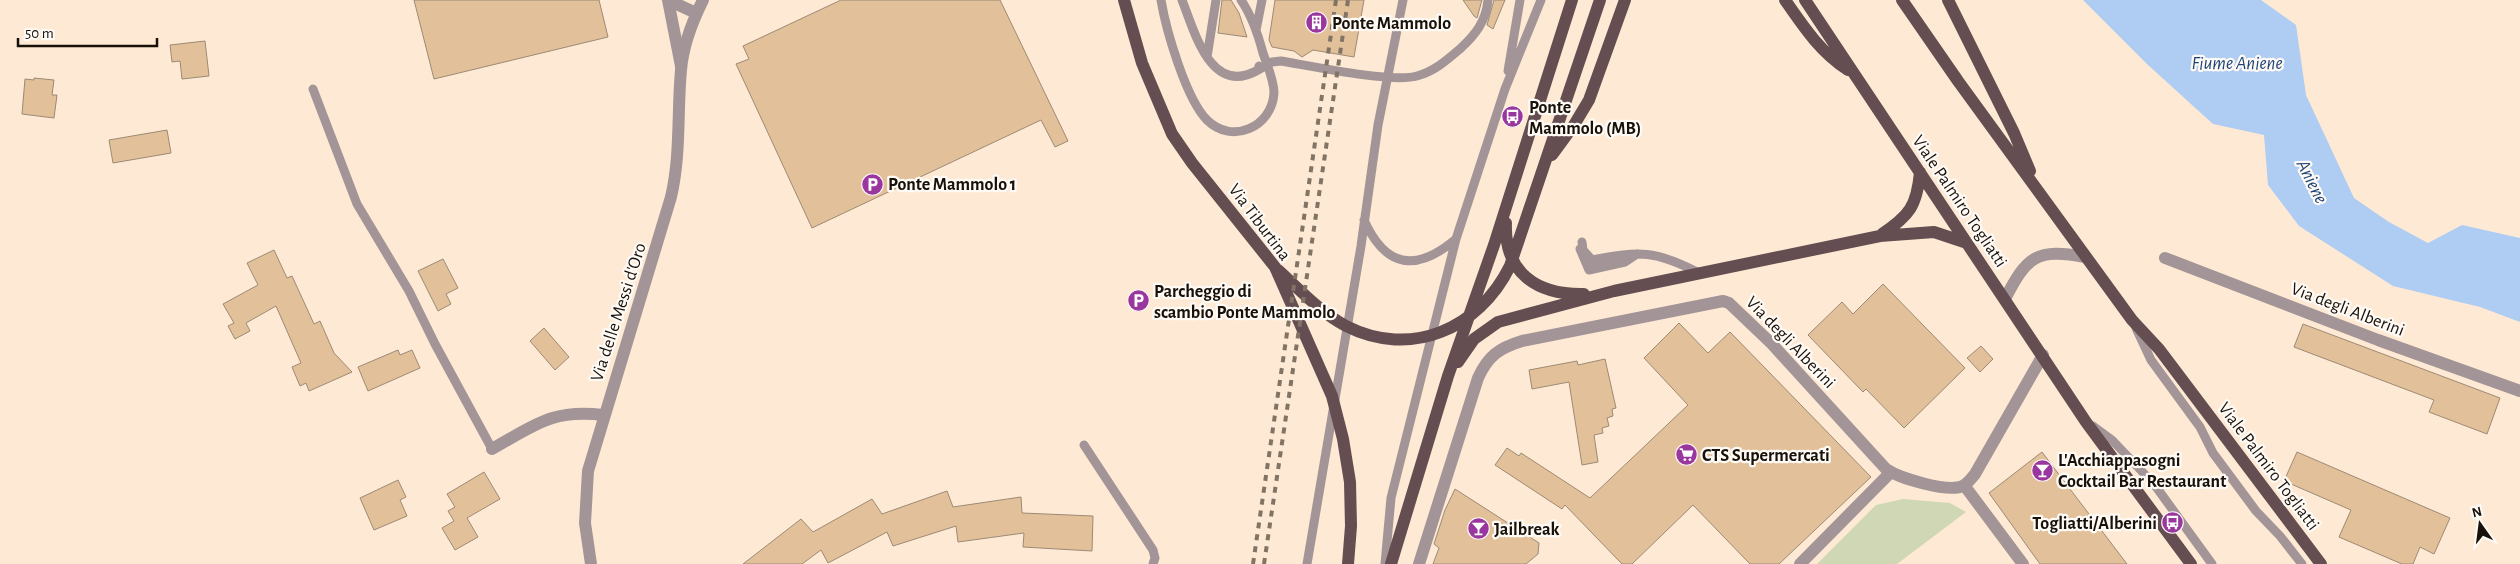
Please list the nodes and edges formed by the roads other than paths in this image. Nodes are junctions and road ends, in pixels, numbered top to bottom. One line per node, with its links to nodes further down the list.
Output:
1 (668, 0): 21 (street); 26 (street)
2 (703, 0): 21 (street)
3 (1124, 0): 23 (main road, Via Tiburtina)
4 (1131, 0): 23 (lane)
5 (1161, 0): 22 (lane)
6 (1182, 0): 25 (lane)
7 (1216, 0): 25 (lane)
8 (1241, 0): 22 (lane)
9 (1403, 0): 29 (lane)
10 (1520, 0): 31 (lane)
11 (1542, 0): 31 (lane)
12 (1572, 0): 35 (main road)
13 (1600, 0): 32 (main road)
14 (1625, 0): 32 (main road)
15 (1785, 0): 28 (main road)
16 (1805, 0): 28 (main road, Viale Palmiro Togliatti)
17 (1902, 0): 34 (main road, Viale Palmiro Togliatti)
18 (1948, 0): 34 (main road)
19 (1487, 1): 29 (lane)
20 (1260, 2): 22 (lane)
21 (696, 13): 26 (street)
22 (1256, 30)
23 (1134, 39): 43 (main road, Via Tiburtina)
24 (1266, 39): 27 (lane)
25 (1207, 58): 27 (lane)
26 (681, 69): 51 (street, Via delle Messi d'Oro)
27 (1258, 70): 29 (lane)
28 (1855, 75): 33 (main road, Viale Palmiro Togliatti)
29 (1389, 77): 36 (lane)
30 (313, 89): 54 (lane)
31 (1505, 89): 38 (lane)
32 (1545, 164): 43 (main road)
33 (1920, 172): 37 (main road); 40 (main road, Viale Palmiro Togliatti)
34 (2039, 191): 41 (main road, Viale Palmiro Togliatti)
35 (1507, 206): 45 (main road); 49 (main road)
36 (1364, 220): 38 (lane); 59 (lane)
37 (1880, 236): 40 (main road); 44 (main road)
38 (1456, 239): 61 (lane)
39 (1582, 242): 44 (lane)
40 (1967, 243): 46 (main road, Viale Palmiro Togliatti)
41 (2085, 257): 46 (street); 47 (main road, Viale Palmiro Togliatti)
42 (2165, 258): 50 (street, Via degli Alberini)
43 (1274, 267): 60 (main road, Via Tiburtina)
44 (1700, 273): 45 (main road)
45 (1614, 291): 49 (main road)
46 (2005, 299): 48 (main road, Viale Palmiro Togliatti)
47 (2132, 320): 68 (lane, Viale Palmiro Togliatti); 69 (main road, Viale Palmiro Togliatti)
48 (2043, 355): 52 (main road, Viale Palmiro Togliatti); 56 (street)
49 (1448, 376): 62 (main road)
50 (2520, 390)
51 (603, 415): 54 (street); 57 (street, Via delle Messi d'Oro)
52 (2086, 422): 66 (main road, Viale Palmiro Togliatti); 67 (lane, Viale Palmiro Togliatti)
53 (1084, 445): 58 (lane)
54 (492, 449)
55 (1891, 472): 56 (street); 63 (street, Via degli Alberini); 64 (street)
56 (1964, 485): 65 (street)
57 (591, 564)
58 (1152, 564)
59 (1307, 564)
60 (1348, 564)
61 (1385, 564)
62 (1391, 564)
63 (1419, 564)
64 (1800, 564)
65 (2023, 564)
66 (2191, 564)
67 (2212, 564)
68 (2302, 564)
69 (2321, 564)

